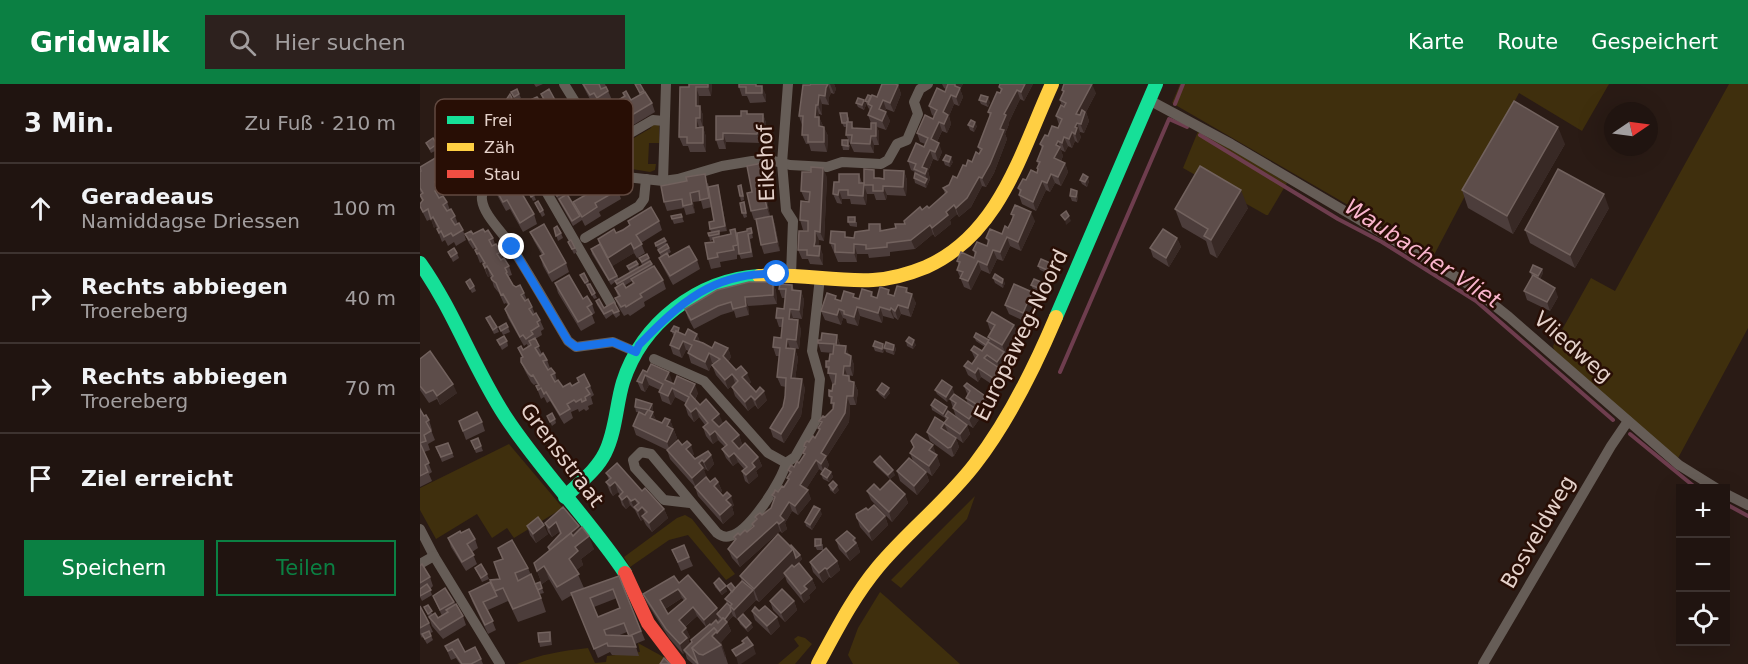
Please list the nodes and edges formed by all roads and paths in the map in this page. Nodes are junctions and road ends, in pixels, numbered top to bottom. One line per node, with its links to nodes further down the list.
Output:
1 (564, 84): 7 (street)
2 (666, 84): 9 (street)
3 (788, 84): 11 (street, Eikehof)
4 (928, 84): 11 (street)
5 (1052, 84): 20 (street)
6 (1156, 84): 8 (street, Europaweg-Noord)
7 (573, 99)
8 (1149, 100): 24 (street, Vliedweg); 36 (street, Europaweg-Noord)
9 (664, 121): 10 (street); 14 (street)
10 (633, 132)
11 (782, 163): 14 (street); 19 (street, Eikehof)
12 (633, 177): 13 (street)
13 (646, 179): 14 (street); 17 (street)
14 (663, 180)
15 (482, 195): 22 (street)
16 (549, 195): 21 (street)
17 (585, 238)
18 (420, 263): 27 (street, Grensstraat)
19 (791, 275): 20 (street); 22 (street)
20 (820, 278): 25 (street)
21 (611, 304)
22 (636, 352): 27 (street)
23 (654, 359): 25 (street)
24 (1628, 421): 26 (street, Vliedweg); 37 (street, Bosveldweg)
25 (786, 463): 29 (street)
26 (1708, 484)
27 (566, 496): 35 (street, Grensstraat)
28 (1730, 496): 30 (street)
29 (690, 503): 29 (street)
30 (1748, 505)
31 (420, 529): 32 (street)
32 (434, 556): 33 (street); 34 (street)
33 (420, 564)
34 (500, 664)
35 (679, 664)
36 (818, 664)
37 (1483, 664)

